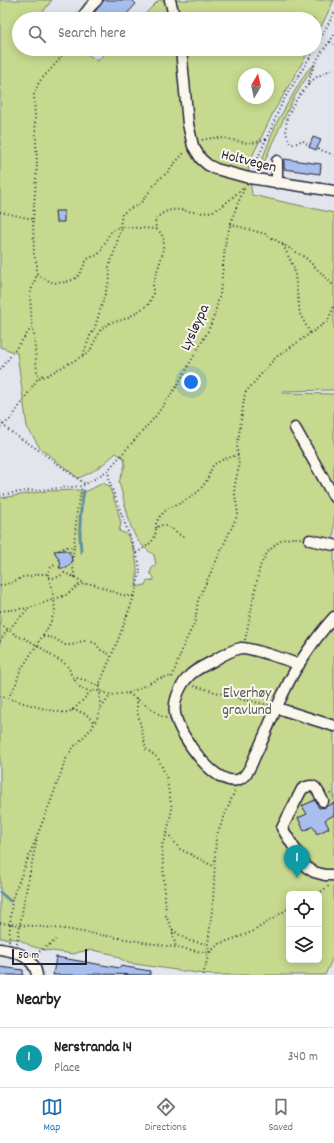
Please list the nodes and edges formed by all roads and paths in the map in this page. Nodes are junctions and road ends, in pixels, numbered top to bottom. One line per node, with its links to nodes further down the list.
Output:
1 (97, 0): 3 (street)
2 (170, 0): 4 (street)
3 (86, 12)
4 (173, 12)
5 (334, 13): 7 (path, Lysløypa)
6 (334, 35): 8 (path)
7 (322, 36)
8 (330, 42): 9 (path); 10 (path)
9 (334, 44)
10 (322, 52)
11 (61, 56): 27 (path)
12 (182, 56): 19 (street, Holtvegen)
13 (311, 56): 17 (path, Lysløypa)
14 (319, 56): 16 (path)
15 (334, 68): 16 (path)
16 (307, 86): 18 (path)
17 (266, 139): 19 (path); 23 (path, Lysløypa)
18 (307, 144)
19 (193, 146): 23 (street, Holtvegen); 29 (path)
20 (318, 149): 21 (path)
21 (334, 155)
22 (277, 161): 24 (street)
23 (247, 183): 24 (street, Holtvegen); 28 (path, Lysløypa); 31 (path)
24 (277, 183): 25 (street, Holtvegen)
25 (334, 191)
26 (0, 212): 27 (path)
27 (33, 219): 33 (path)
28 (230, 224): 32 (path); 46 (path, Lysløypa)
29 (120, 227): 30 (path); 33 (path)
30 (123, 227): 31 (path); 38 (path)
31 (156, 228): 38 (path)
32 (283, 244): 34 (path); 37 (path)
33 (37, 276): 36 (path)
34 (334, 286)
35 (334, 305): 37 (path)
36 (32, 327): 39 (path); 40 (path)
37 (310, 333): 45 (path)
38 (83, 355): 40 (path)
39 (0, 370)
40 (46, 376): 42 (path)
41 (0, 420): 42 (path)
42 (4, 425): 43 (path); 47 (path)
43 (0, 427)
44 (296, 428): 50 (street)
45 (238, 455): 51 (path); 80 (path)
46 (108, 470): 47 (path, Lysløypa); 59 (path)
47 (85, 484): 48 (path, Lysløypa)
48 (82, 486): 49 (path, Lysløypa); 54 (path)
49 (0, 495)
50 (334, 496)
51 (156, 528): 52 (path); 59 (path)
52 (183, 537)
53 (310, 540): 55 (street); 76 (path)
54 (74, 543): 56 (path); 63 (path)
55 (334, 545)
56 (72, 547): 57 (path); 58 (path)
57 (59, 550)
58 (70, 552)
59 (136, 553): 66 (path)
60 (56, 564): 61 (path)
61 (48, 573): 62 (path); 65 (path)
62 (49, 577): 63 (path); 67 (path)
63 (75, 577): 64 (path)
64 (85, 584): 66 (path); 67 (path)
65 (0, 586)
66 (134, 596): 77 (path)
67 (54, 599): 68 (path); 73 (path)
68 (29, 608): 69 (path); 72 (path)
69 (0, 611)
70 (333, 619): 78 (street)
71 (0, 624): 72 (path)
72 (9, 630): 74 (path); 75 (path)
73 (43, 636): 75 (path); 77 (path)
74 (0, 641)
75 (37, 645): 79 (path); 88 (path)
76 (243, 648): 78 (street); 81 (street)
77 (112, 656): 82 (path)
78 (299, 665): 90 (street)
79 (73, 677): 82 (path); 83 (path)
80 (172, 677): 81 (path); 85 (path)
81 (184, 683): 90 (path); 94 (street)
82 (100, 687): 84 (path)
83 (91, 691): 84 (path); 92 (path)
84 (100, 691): 86 (path); 91 (path)
85 (128, 692): 86 (path); 89 (path)
86 (110, 695): 91 (path)
87 (0, 696): 88 (path)
88 (8, 698): 92 (path)
89 (137, 698): 94 (path); 99 (path)
90 (277, 708): 95 (street); 96 (street)
91 (100, 709): 93 (path)
92 (72, 710): 93 (path)
93 (95, 723): 98 (path)
94 (178, 724): 96 (street)
95 (334, 726)
96 (238, 779): 100 (path)
97 (323, 801): 101 (street)
98 (38, 833): 105 (path); 106 (path)
99 (167, 833): 100 (path); 107 (path)
100 (215, 867): 109 (path)
101 (333, 879): 102 (path)
102 (321, 891)
103 (286, 910): 112 (path)
104 (0, 924): 105 (path)
105 (10, 925): 106 (path); 111 (path)
106 (20, 926): 110 (path); 111 (path)
107 (172, 929): 109 (path); 110 (path)
108 (56, 940): 113 (path)
109 (208, 944): 112 (path)
110 (176, 948): 112 (path)
111 (8, 951): 114 (street)
112 (209, 953): 115 (path)
113 (34, 956)
114 (38, 975)
115 (203, 975)

